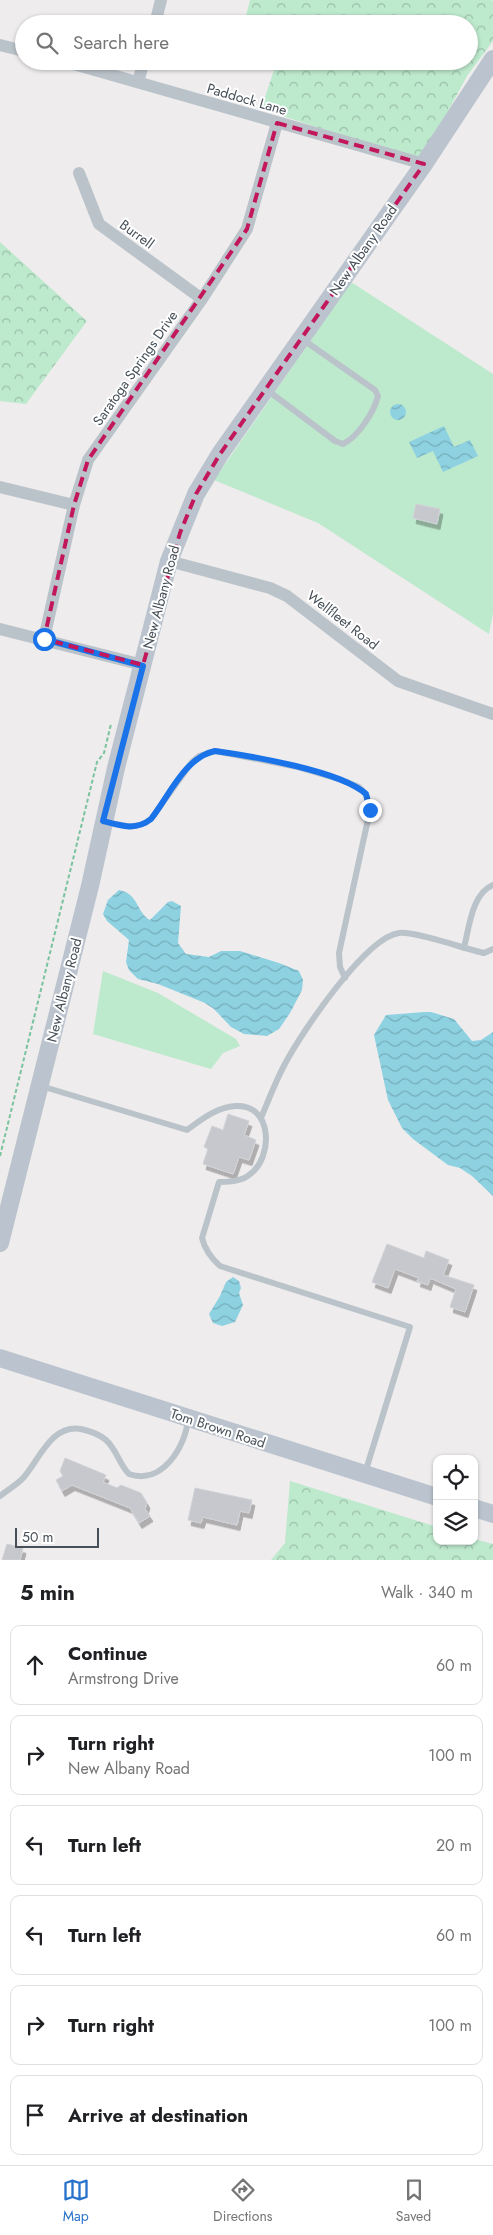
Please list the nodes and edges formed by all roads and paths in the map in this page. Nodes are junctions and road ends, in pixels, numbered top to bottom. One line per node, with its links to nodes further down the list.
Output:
1 (161, 0): 2 (street)
2 (157, 15)
3 (0, 45): 4 (street)
4 (15, 49)
5 (493, 59): 10 (street, New Albany Road)
6 (95, 70): 8 (street, Paddock Lane)
7 (141, 70): 8 (street)
8 (138, 82): 9 (street, Paddock Lane)
9 (277, 123): 10 (street, Paddock Lane); 12 (street, Saratoga Springs Drive)
10 (424, 164): 13 (street, New Albany Road)
11 (80, 173): 12 (street, Burrell)
12 (202, 299): 16 (street, Saratoga Springs Drive)
13 (301, 339): 14 (street, New Albany Road); 14 (lane)
14 (266, 389): 17 (street, New Albany Road)
15 (0, 487): 16 (street)
16 (74, 505): 19 (street, Saratoga Springs Drive)
17 (169, 561): 20 (street, New Albany Road); 21 (street, Wellfleet Road)
18 (0, 629): 19 (street)
19 (44, 639): 20 (street)
20 (143, 666): 23 (street, New Albany Road)
21 (493, 714)
22 (113, 717): 30 (path)
23 (103, 821): 27 (lane); 28 (street, New Albany Road)
24 (493, 885): 25 (lane)
25 (464, 948): 26 (lane); 27 (lane)
26 (493, 949)
27 (345, 978): 29 (lane)
28 (41, 1086): 29 (lane); 31 (street, New Albany Road)
29 (261, 1118): 34 (lane)
30 (0, 1156)
31 (0, 1243)
32 (0, 1358): 33 (street, Tom Brown Road)
33 (188, 1419): 34 (street, Tom Brown Road); 35 (lane)
34 (364, 1474): 36 (street, Tom Brown Road)
35 (0, 1496)
36 (433, 1496)
37 (478, 1509): 38 (street)
38 (493, 1514)

